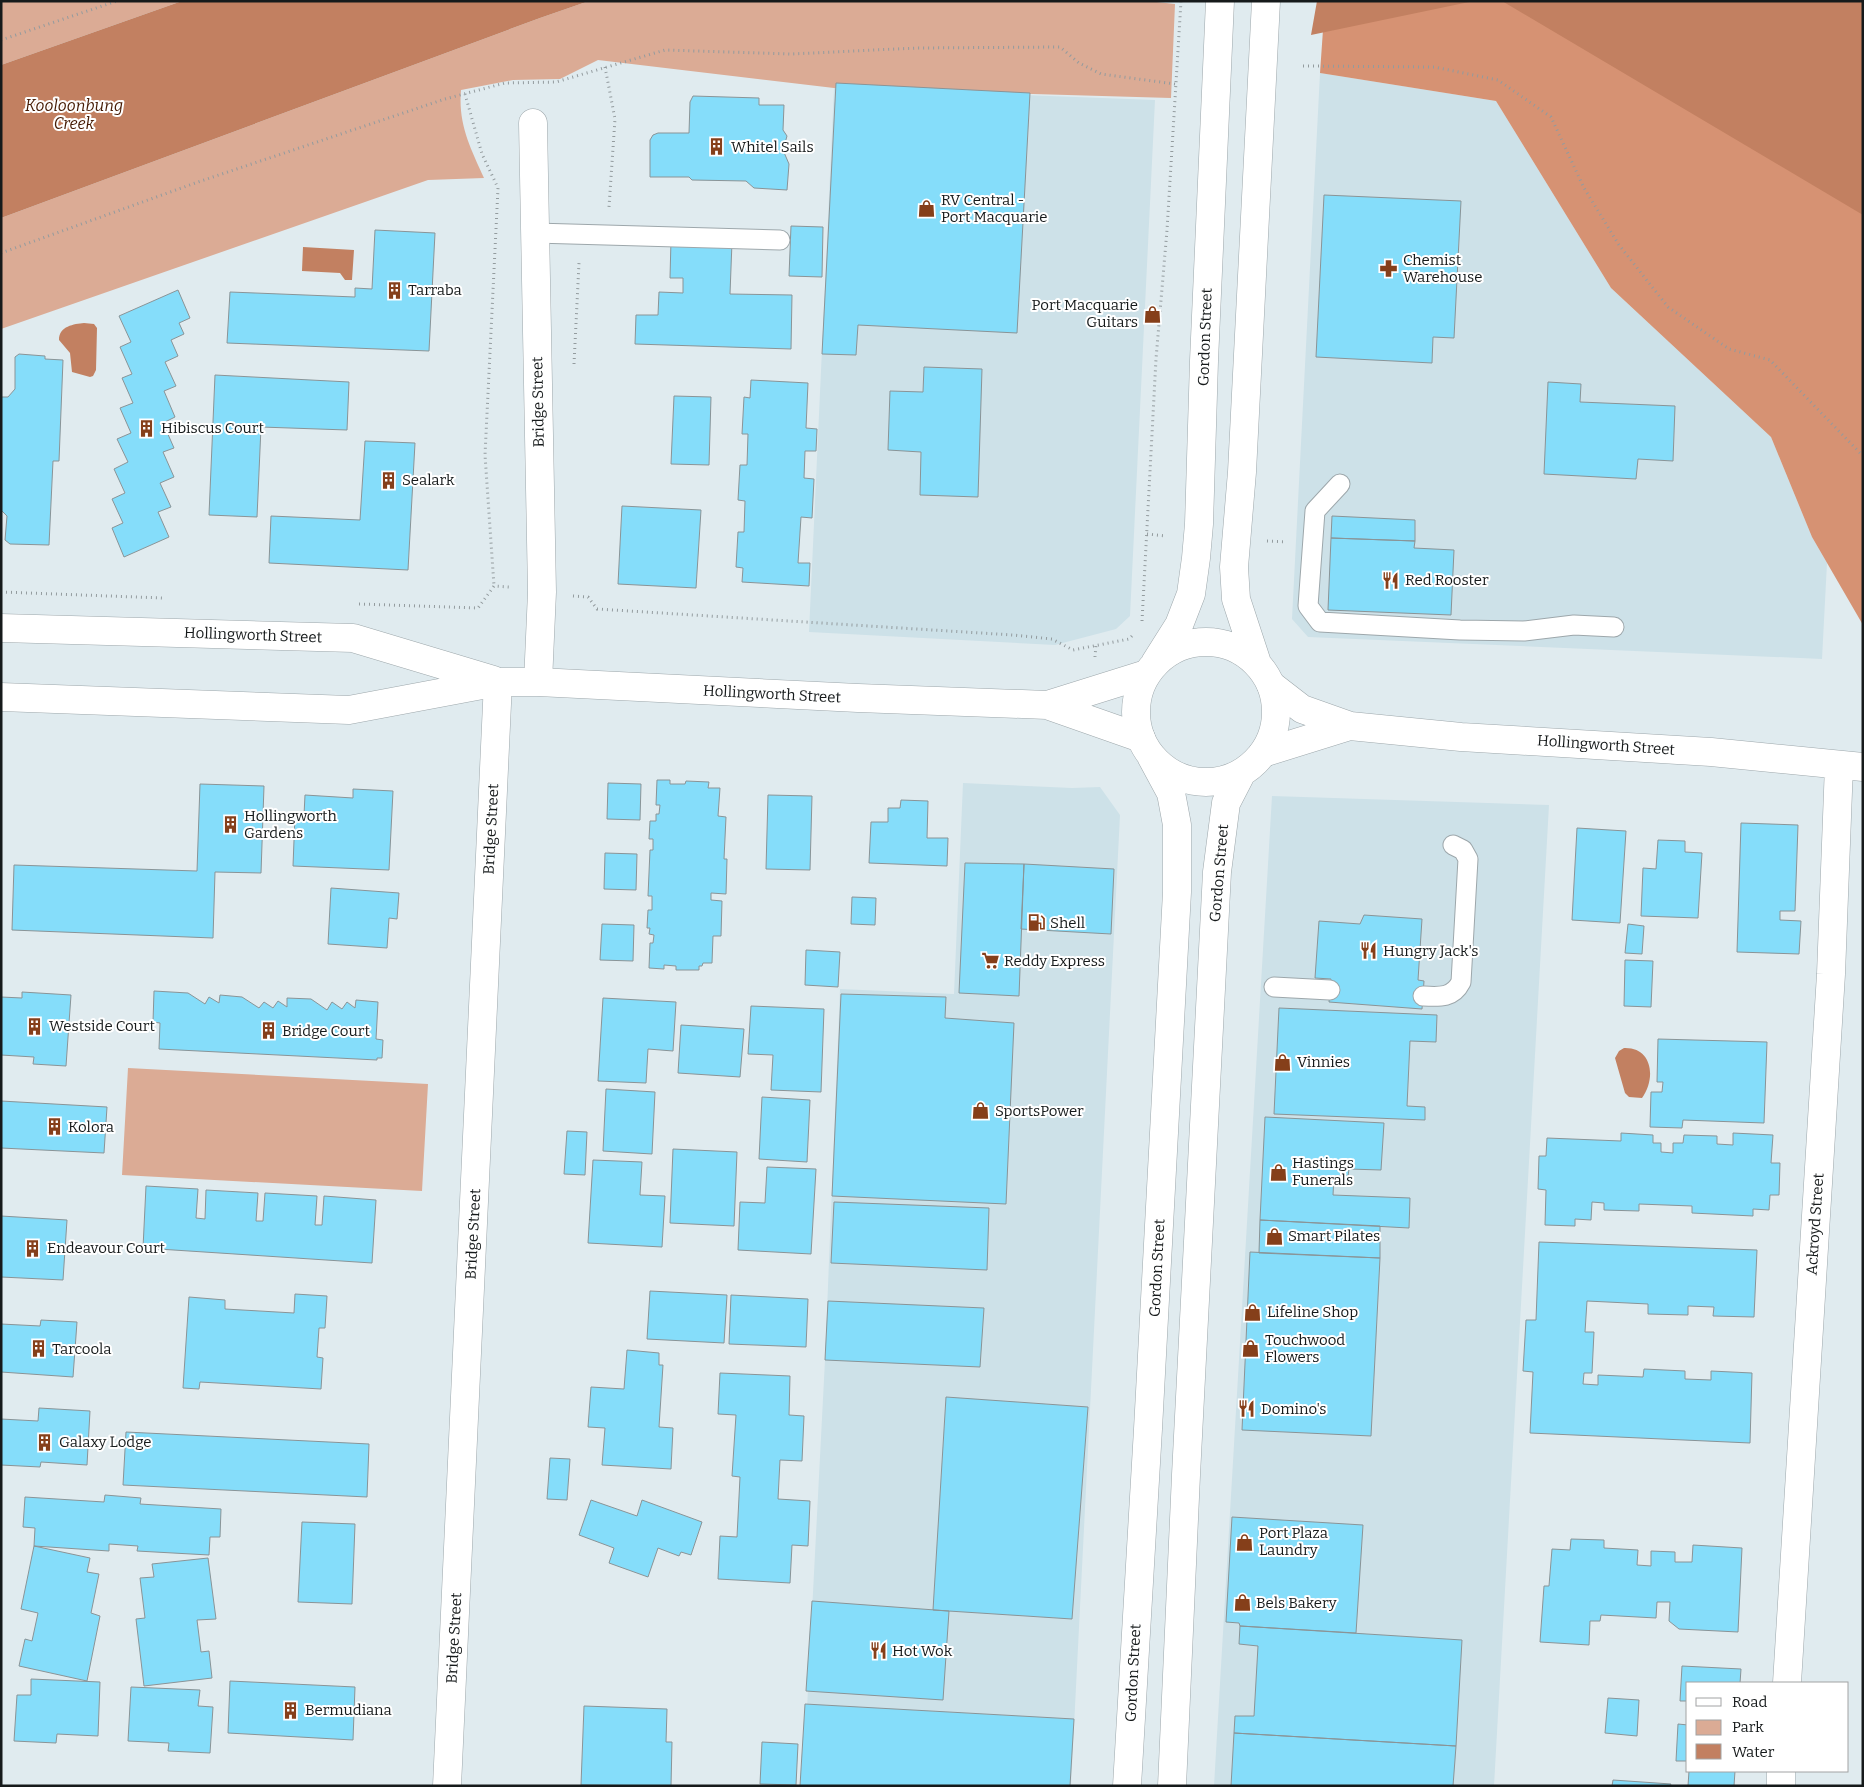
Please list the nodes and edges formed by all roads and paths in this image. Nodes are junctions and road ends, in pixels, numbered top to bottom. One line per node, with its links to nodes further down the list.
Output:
1 (117, 1): 5 (path)
2 (1181, 1): 8 (path)
3 (1220, 13): 35 (street, Gordon Street)
4 (1265, 14): 36 (street)
5 (1, 40)
6 (1303, 66): 17 (path)
7 (605, 68): 8 (path); 9 (path); 13 (path)
8 (1175, 84): 19 (path)
9 (464, 94): 15 (path); 23 (path)
10 (533, 123): 11 (street, Bridge Street)
11 (535, 233): 12 (lane); 38 (street, Bridge Street)
12 (580, 234): 13 (lane); 16 (path)
13 (607, 235): 14 (lane)
14 (780, 240)
15 (1, 252)
16 (574, 364)
17 (1863, 456)
18 (1340, 484): 30 (lane)
19 (1147, 534): 20 (path); 29 (path)
20 (1174, 536)
21 (1262, 541): 22 (path)
22 (1290, 543)
23 (494, 586): 24 (path); 28 (path)
24 (509, 587)
25 (1, 592): 27 (path)
26 (571, 596): 33 (path)
27 (170, 598)
28 (359, 604)
29 (1142, 627)
30 (1614, 627)
31 (1, 628): 37 (street, Hollingworth Street)
32 (1136, 633): 33 (path)
33 (1096, 645): 34 (path)
34 (1095, 658)
35 (1150, 669): 36 (street); 40 (street, Hollingworth Street); 42 (street)
36 (1264, 674): 41 (street, Hollingworth Street); 43 (street)
37 (498, 682): 38 (street, Hollingworth Street); 39 (street, Hollingworth Street); 52 (street, Bridge Street)
38 (538, 682): 40 (street, Hollingworth Street)
39 (1, 697)
40 (1046, 705): 42 (street, Hollingworth Street)
41 (1350, 726): 43 (street, Hollingworth Street); 44 (street, Hollingworth Street)
42 (1146, 747): 45 (street); 53 (street, Gordon Street)
43 (1263, 753): 45 (street)
44 (1851, 766): 50 (street, Ackroyd Street)
45 (1242, 772): 54 (street, Gordon Street)
46 (1452, 845): 49 (lane)
47 (1274, 987): 48 (lane)
48 (1330, 990)
49 (1424, 996)
50 (1787, 1682)
51 (1781, 1772): 55 (street)
52 (447, 1786)
53 (1127, 1786)
54 (1172, 1786)
55 (1780, 1786)

